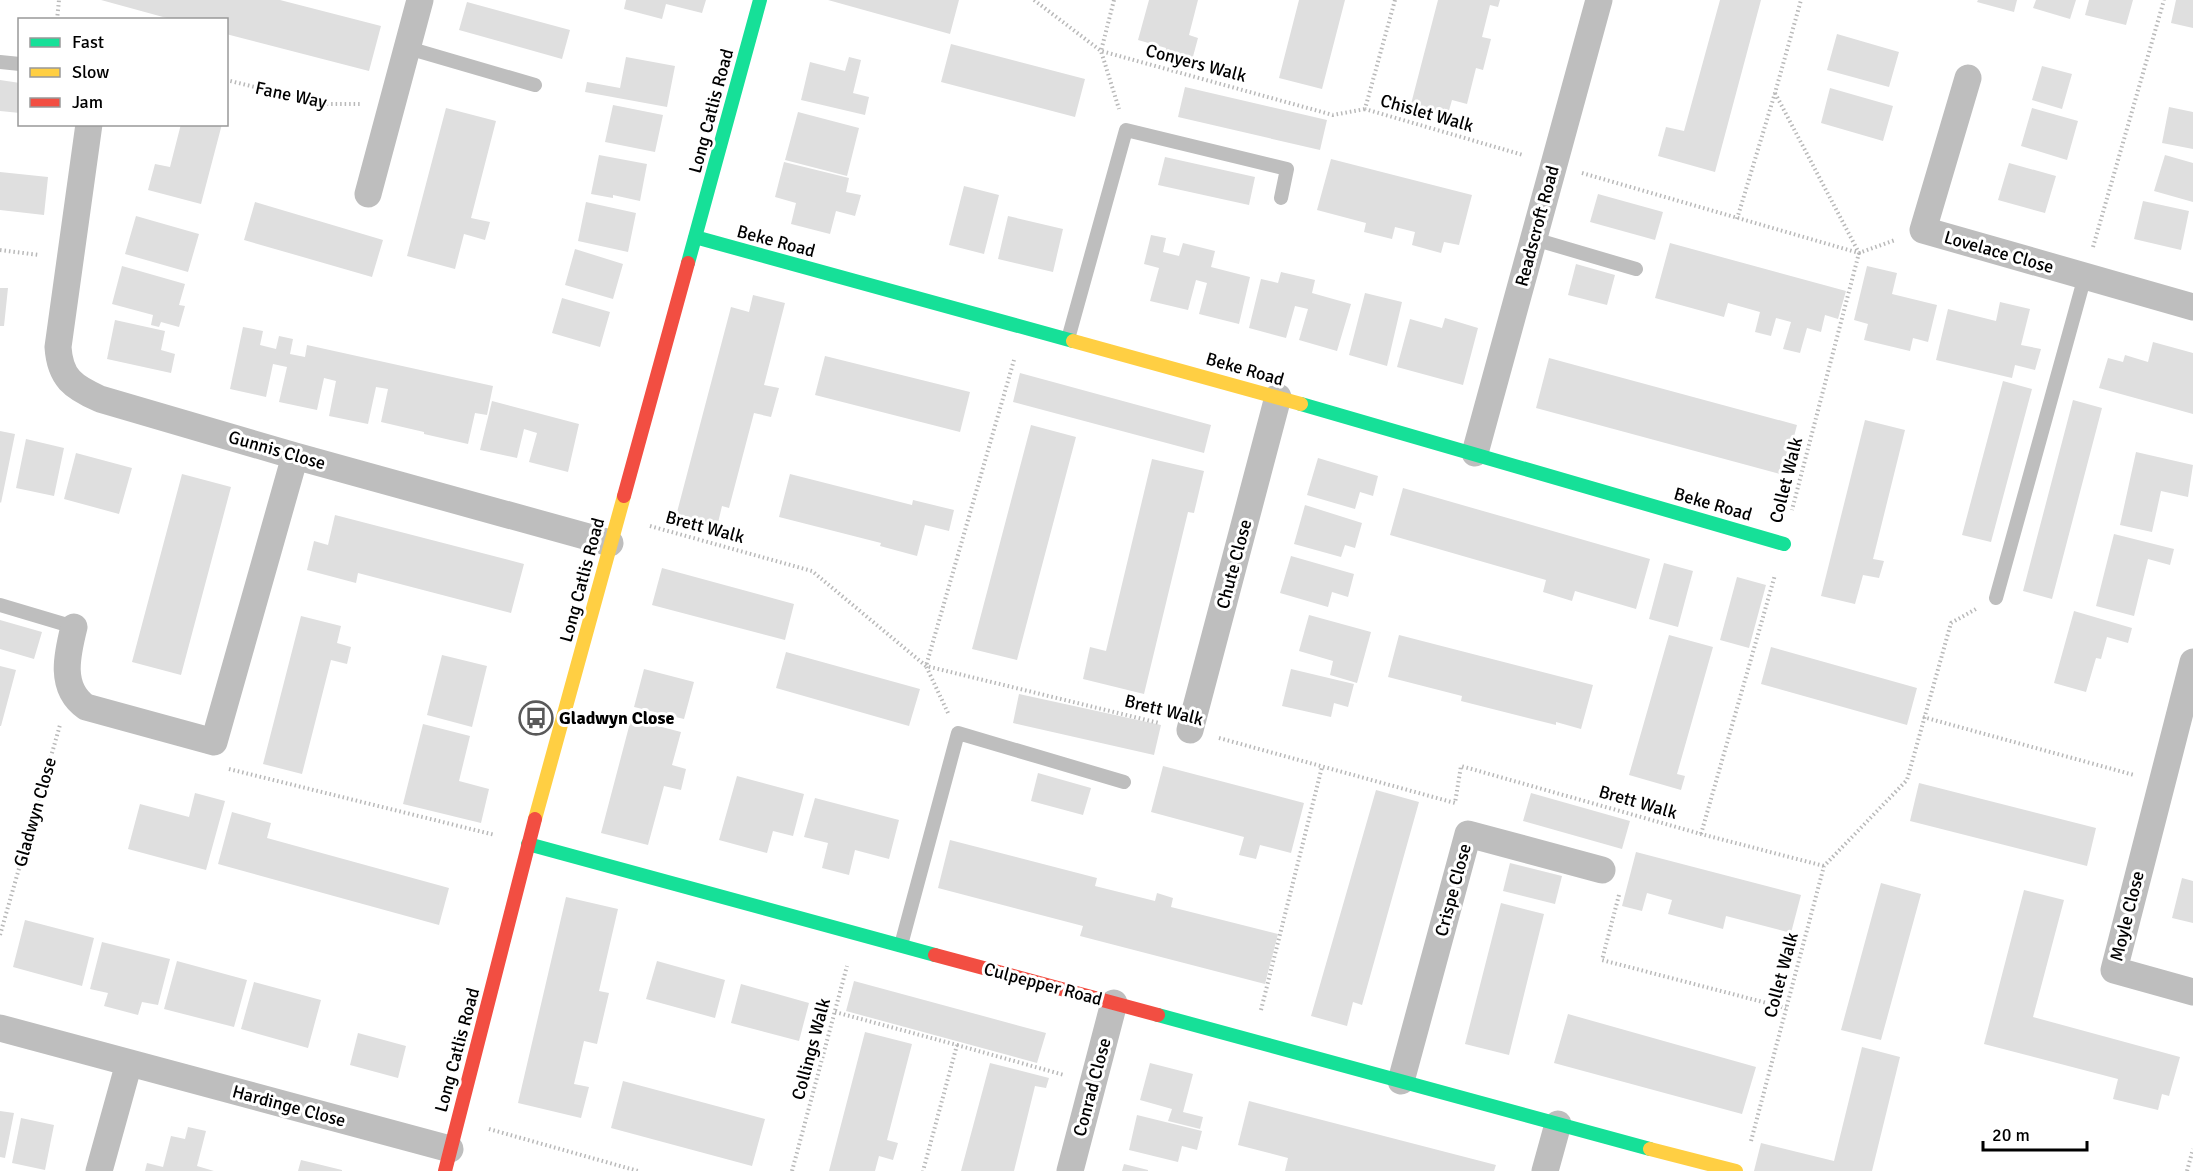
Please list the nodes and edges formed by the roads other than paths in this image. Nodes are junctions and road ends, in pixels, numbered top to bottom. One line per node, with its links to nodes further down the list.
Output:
1 (420, 0): 4 (street)
2 (760, 0): 12 (street, Long Catlis Road)
3 (1599, 0): 13 (street, Readscroft Road)
4 (408, 48): 8 (lane); 10 (street)
5 (0, 62): 6 (lane)
6 (18, 64)
7 (1968, 78): 15 (street, Lovelace Close)
8 (535, 86)
9 (88, 126): 20 (street, Gunnis Close)
10 (368, 194)
11 (1281, 198): 17 (lane)
12 (694, 237): 17 (street, Beke Road); 21 (street, Long Catlis Road)
13 (1534, 239): 14 (lane); 19 (street, Readscroft Road)
14 (1636, 268)
15 (2085, 276): 16 (street, Lovelace Close); 23 (lane)
16 (2193, 307)
17 (1068, 339): 18 (street, Beke Road)
18 (1278, 397): 19 (street, Beke Road); 27 (street, Chute Close)
19 (1475, 453): 22 (street, Beke Road)
20 (295, 456): 21 (street, Gunnis Close); 25 (street)
21 (610, 543): 29 (street, Long Catlis Road)
22 (1784, 544)
23 (1996, 598)
24 (0, 605): 25 (lane)
25 (74, 627)
26 (2193, 662): 32 (street, Moyle Close)
27 (1190, 730)
28 (1124, 782): 31 (lane)
29 (528, 844): 31 (street, Culpepper Road); 38 (street, Long Catlis Road)
30 (1602, 870): 36 (street, Crispe Close)
31 (901, 945): 33 (street, Culpepper Road)
32 (2193, 992)
33 (1114, 1003): 36 (street, Culpepper Road); 41 (street, Conrad Close)
34 (0, 1028): 35 (street, Hardinge Close)
35 (129, 1063): 38 (street, Hardinge Close); 40 (street)
36 (1401, 1081): 37 (street, Culpepper Road)
37 (1558, 1124): 39 (street, Culpepper Road); 42 (street)
38 (447, 1160)
39 (1683, 1165): 43 (street, Culpepper Road)
40 (99, 1171)
41 (1070, 1171)
42 (1545, 1171)
43 (1736, 1171)

